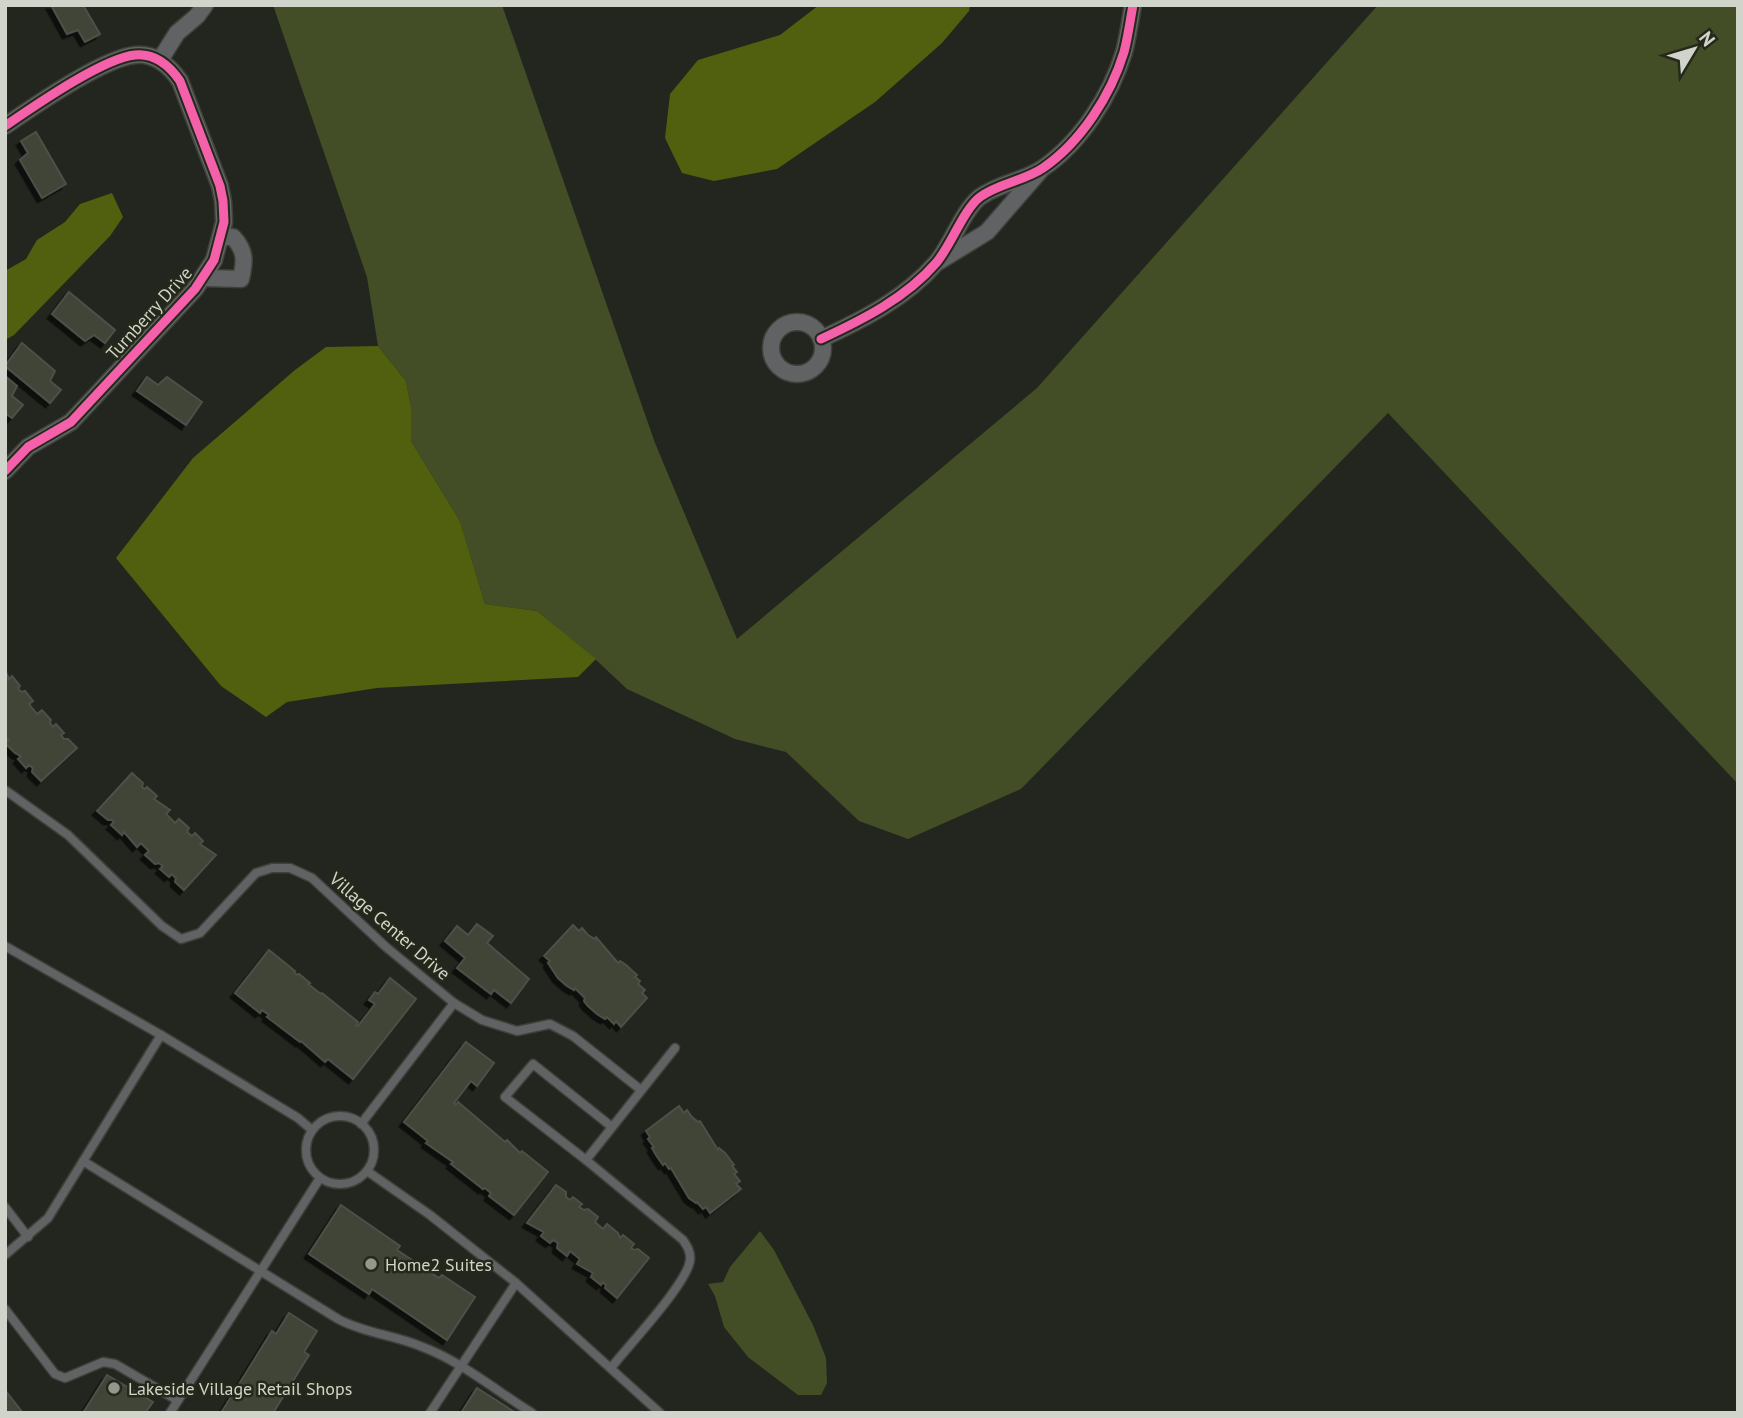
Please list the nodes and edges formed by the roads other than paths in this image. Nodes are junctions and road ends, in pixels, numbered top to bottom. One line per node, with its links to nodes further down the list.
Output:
1 (205, 5): 3 (street)
2 (1133, 5): 5 (street)
3 (160, 60): 4 (street); 6 (street, Turnberry Drive)
4 (5, 126)
5 (1042, 169): 7 (street); 7 (street)
6 (221, 237): 8 (street, Turnberry Drive); 8 (street)
7 (937, 263): 9 (street)
8 (204, 278): 10 (street, Turnberry Drive)
9 (821, 339)
10 (5, 471)
11 (5, 790): 13 (lane, Village Center Drive)
12 (5, 946): 14 (lane)
13 (454, 1003): 16 (lane, Village Center Drive); 17 (lane)
14 (161, 1035): 19 (lane); 21 (lane)
15 (675, 1048): 16 (lane)
16 (640, 1090): 18 (lane)
17 (361, 1124): 19 (lane); 22 (lane)
18 (612, 1127): 20 (lane); 20 (lane)
19 (312, 1130): 23 (lane)
20 (586, 1160): 31 (lane)
21 (83, 1161): 25 (lane); 27 (lane)
22 (367, 1171): 23 (lane); 28 (lane)
23 (320, 1178): 27 (lane)
24 (5, 1207): 25 (lane)
25 (28, 1237): 26 (lane)
26 (5, 1255)
27 (262, 1271): 30 (lane); 32 (lane)
28 (516, 1283): 30 (lane); 31 (lane)
29 (5, 1309): 32 (lane)
30 (461, 1367): 34 (lane); 35 (lane)
31 (611, 1368): 36 (lane)
32 (177, 1400): 33 (lane)
33 (170, 1413)
34 (430, 1413)
35 (532, 1413)
36 (660, 1413)

